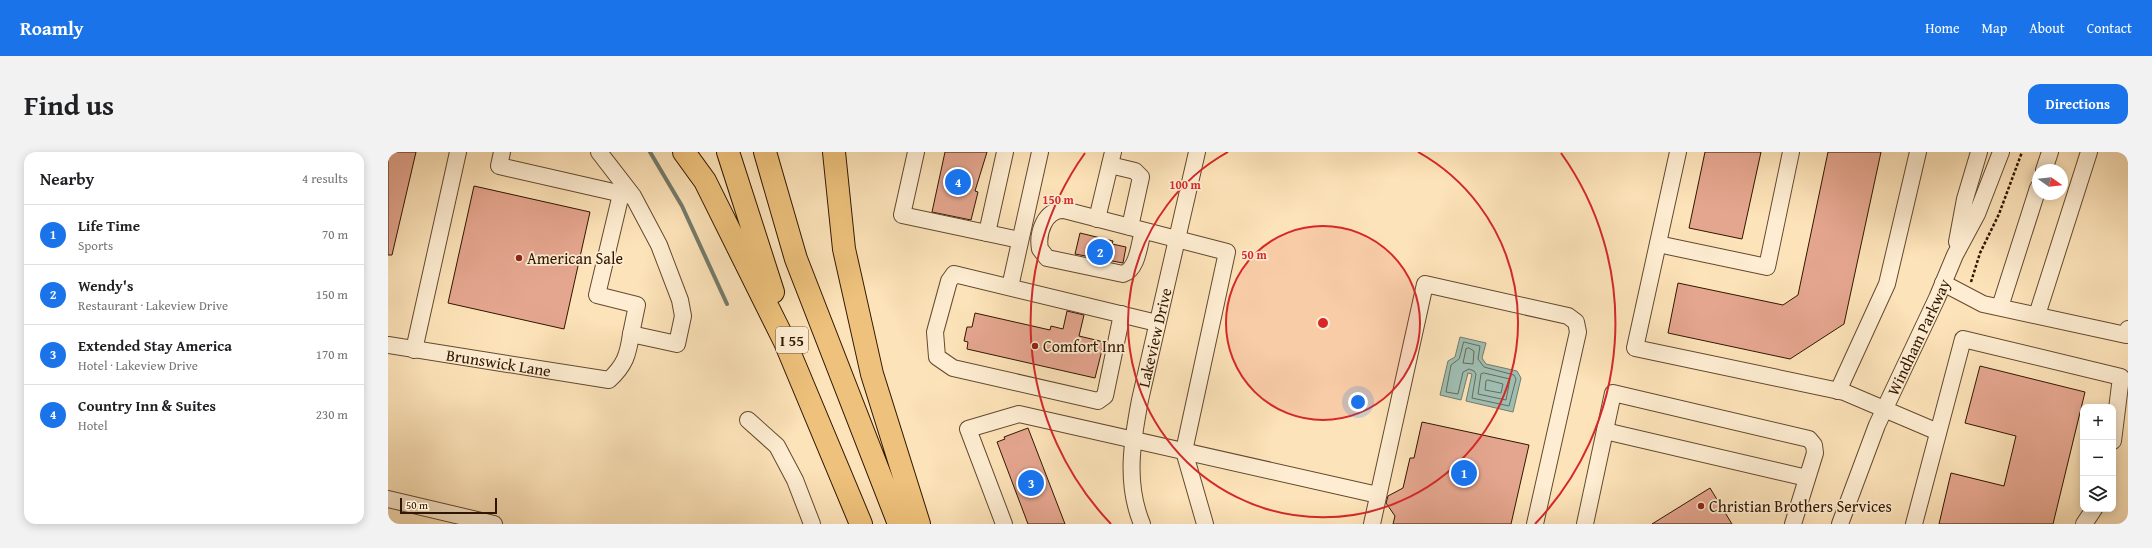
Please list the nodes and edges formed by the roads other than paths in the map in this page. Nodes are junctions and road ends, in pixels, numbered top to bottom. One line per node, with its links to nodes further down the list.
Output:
1 (458, 152): 39 (street)
2 (502, 152): 21 (street)
3 (599, 152): 21 (street)
4 (684, 152): 54 (highway)
5 (728, 152): 55 (highway, I 55)
6 (765, 152): 56 (highway, I 55)
7 (834, 152): 57 (highway)
8 (916, 152): 25 (street)
9 (1005, 152): 25 (street)
10 (1040, 152): 26 (street)
11 (1197, 152): 27 (street, Lakeview Drive)
12 (1678, 152): 28 (street)
13 (1791, 152): 28 (street)
14 (1918, 152): 40 (street)
15 (1979, 152): 29 (street)
16 (2001, 152): 29 (street, Windham Parkway)
17 (2050, 152): 20 (street)
18 (2089, 152): 34 (street)
19 (1111, 158): 23 (street); 24 (street)
20 (2046, 164)
21 (627, 195): 37 (street); 37 (street)
22 (2034, 200): 32 (street)
23 (1097, 219): 24 (street); 24 (street)
24 (1136, 229): 27 (street)
25 (987, 233): 26 (street)
26 (1020, 240): 31 (street)
27 (1177, 240): 35 (street, Lakeview Drive); 47 (street)
28 (1658, 244): 40 (street)
29 (1955, 255): 30 (street, Windham Parkway)
30 (1943, 283): 32 (street); 41 (street, Windham Parkway)
31 (1010, 287): 33 (street); 33 (street)
32 (2000, 308): 34 (street)
33 (1122, 314): 35 (street)
34 (2037, 315): 36 (street)
35 (1157, 323): 45 (street, Lakeview Drive)
36 (2128, 329)
37 (632, 334): 39 (street, Brunswick Lane)
38 (388, 345): 39 (street, Brunswick Lane)
39 (414, 350)
40 (1838, 391): 41 (street)
41 (1884, 409): 44 (street); 65 (street, Windham Parkway)
42 (748, 420): 53 (street)
43 (1605, 431): 48 (street); 48 (street); 63 (street)
44 (1938, 432): 46 (street); 66 (street)
45 (1132, 439): 47 (street); 58 (street); 59 (street, Lakeview Drive)
46 (2113, 440)
47 (1184, 451): 49 (street); 60 (street)
48 (1807, 478): 64 (street)
49 (1378, 495): 61 (street); 62 (street)
50 (388, 499): 52 (street)
51 (2092, 512): 67 (street)
52 (494, 524)
53 (812, 524)
54 (861, 524)
55 (865, 524)
56 (899, 524)
57 (919, 524)
58 (1004, 524)
59 (1142, 524)
60 (1205, 524)
61 (1372, 524)
62 (1535, 524)
63 (1585, 524)
64 (1793, 524)
65 (1840, 524)
66 (1914, 524)
67 (2084, 524)

